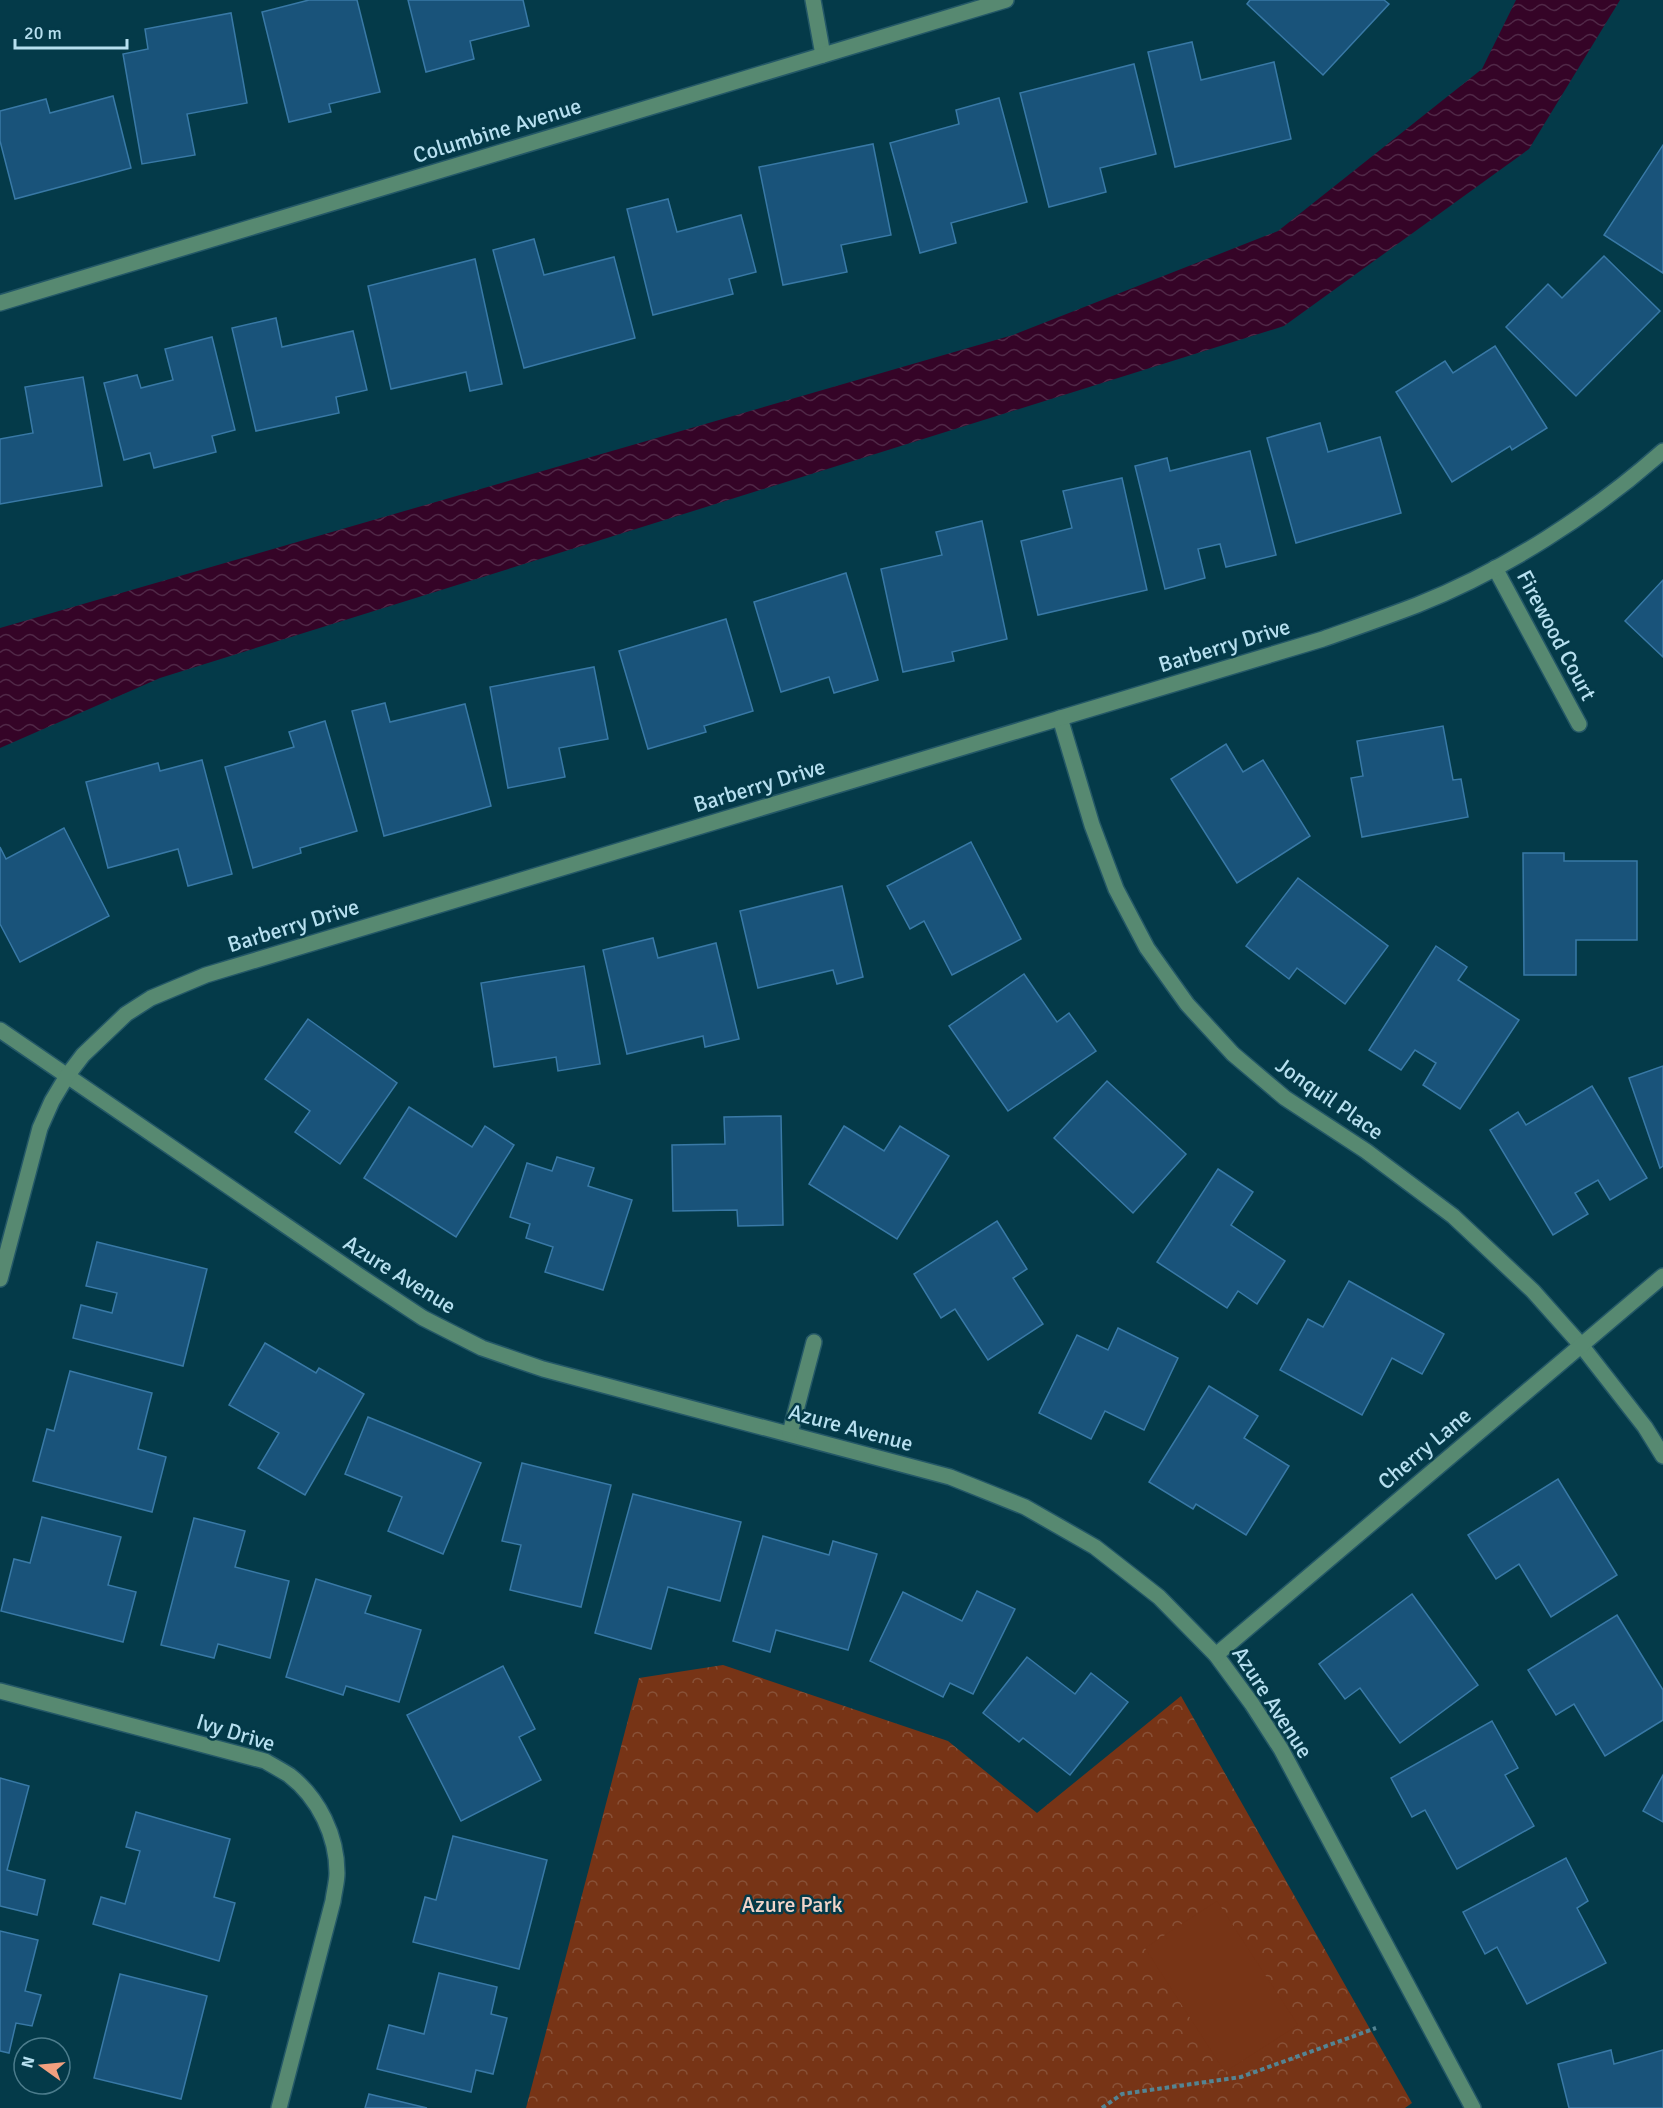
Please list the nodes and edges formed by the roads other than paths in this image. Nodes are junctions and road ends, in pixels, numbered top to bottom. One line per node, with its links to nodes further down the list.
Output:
1 (813, 0): 3 (street)
2 (1006, 0): 3 (street, Columbine Avenue)
3 (823, 55): 4 (street, Columbine Avenue)
4 (0, 303)
5 (1663, 451): 6 (street, Barberry Drive)
6 (1495, 567): 7 (street, Barberry Drive); 8 (street, Firewood Court)
7 (1060, 718): 10 (street, Barberry Drive); 14 (street, Jonquil Place)
8 (1579, 724)
9 (0, 1030): 10 (street, Azure Avenue)
10 (67, 1076): 12 (street, Barberry Drive); 15 (street, Azure Avenue)
11 (1663, 1276): 14 (street, Cherry Lane)
12 (0, 1279)
13 (814, 1342): 15 (street)
14 (1581, 1345): 16 (street, Jonquil Place); 17 (street, Cherry Lane)
15 (790, 1434): 17 (street, Azure Avenue)
16 (1663, 1456)
17 (1216, 1655): 20 (street, Azure Avenue)
18 (0, 1691): 19 (street, Ivy Drive)
19 (279, 2108)
20 (1473, 2108)

